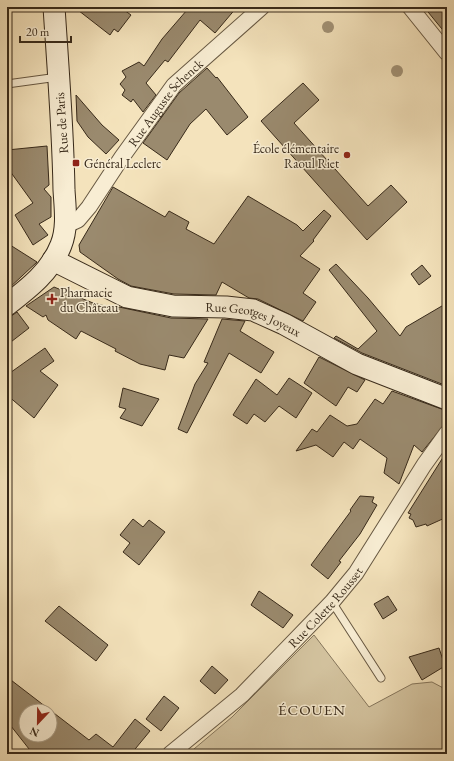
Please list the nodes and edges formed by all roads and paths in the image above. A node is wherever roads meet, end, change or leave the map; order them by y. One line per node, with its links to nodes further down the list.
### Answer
1 (54, 7): 5 (main road, Rue de Paris)
2 (262, 7): 7 (street, Rue Auguste Schenck)
3 (410, 7): 4 (street)
4 (447, 53)
5 (58, 77): 6 (lane); 7 (main road, Rue de Paris)
6 (7, 84)
7 (65, 226): 8 (main road, Rue de Paris)
8 (53, 260): 9 (main road, Rue de Paris); 10 (main road, Rue Georges Joyeux)
9 (7, 305)
10 (447, 399)
11 (447, 433): 12 (street, Rue Colette Rousset)
12 (332, 602): 13 (lane); 14 (street, Rue Colette Rousset)
13 (382, 678)
14 (170, 754)

